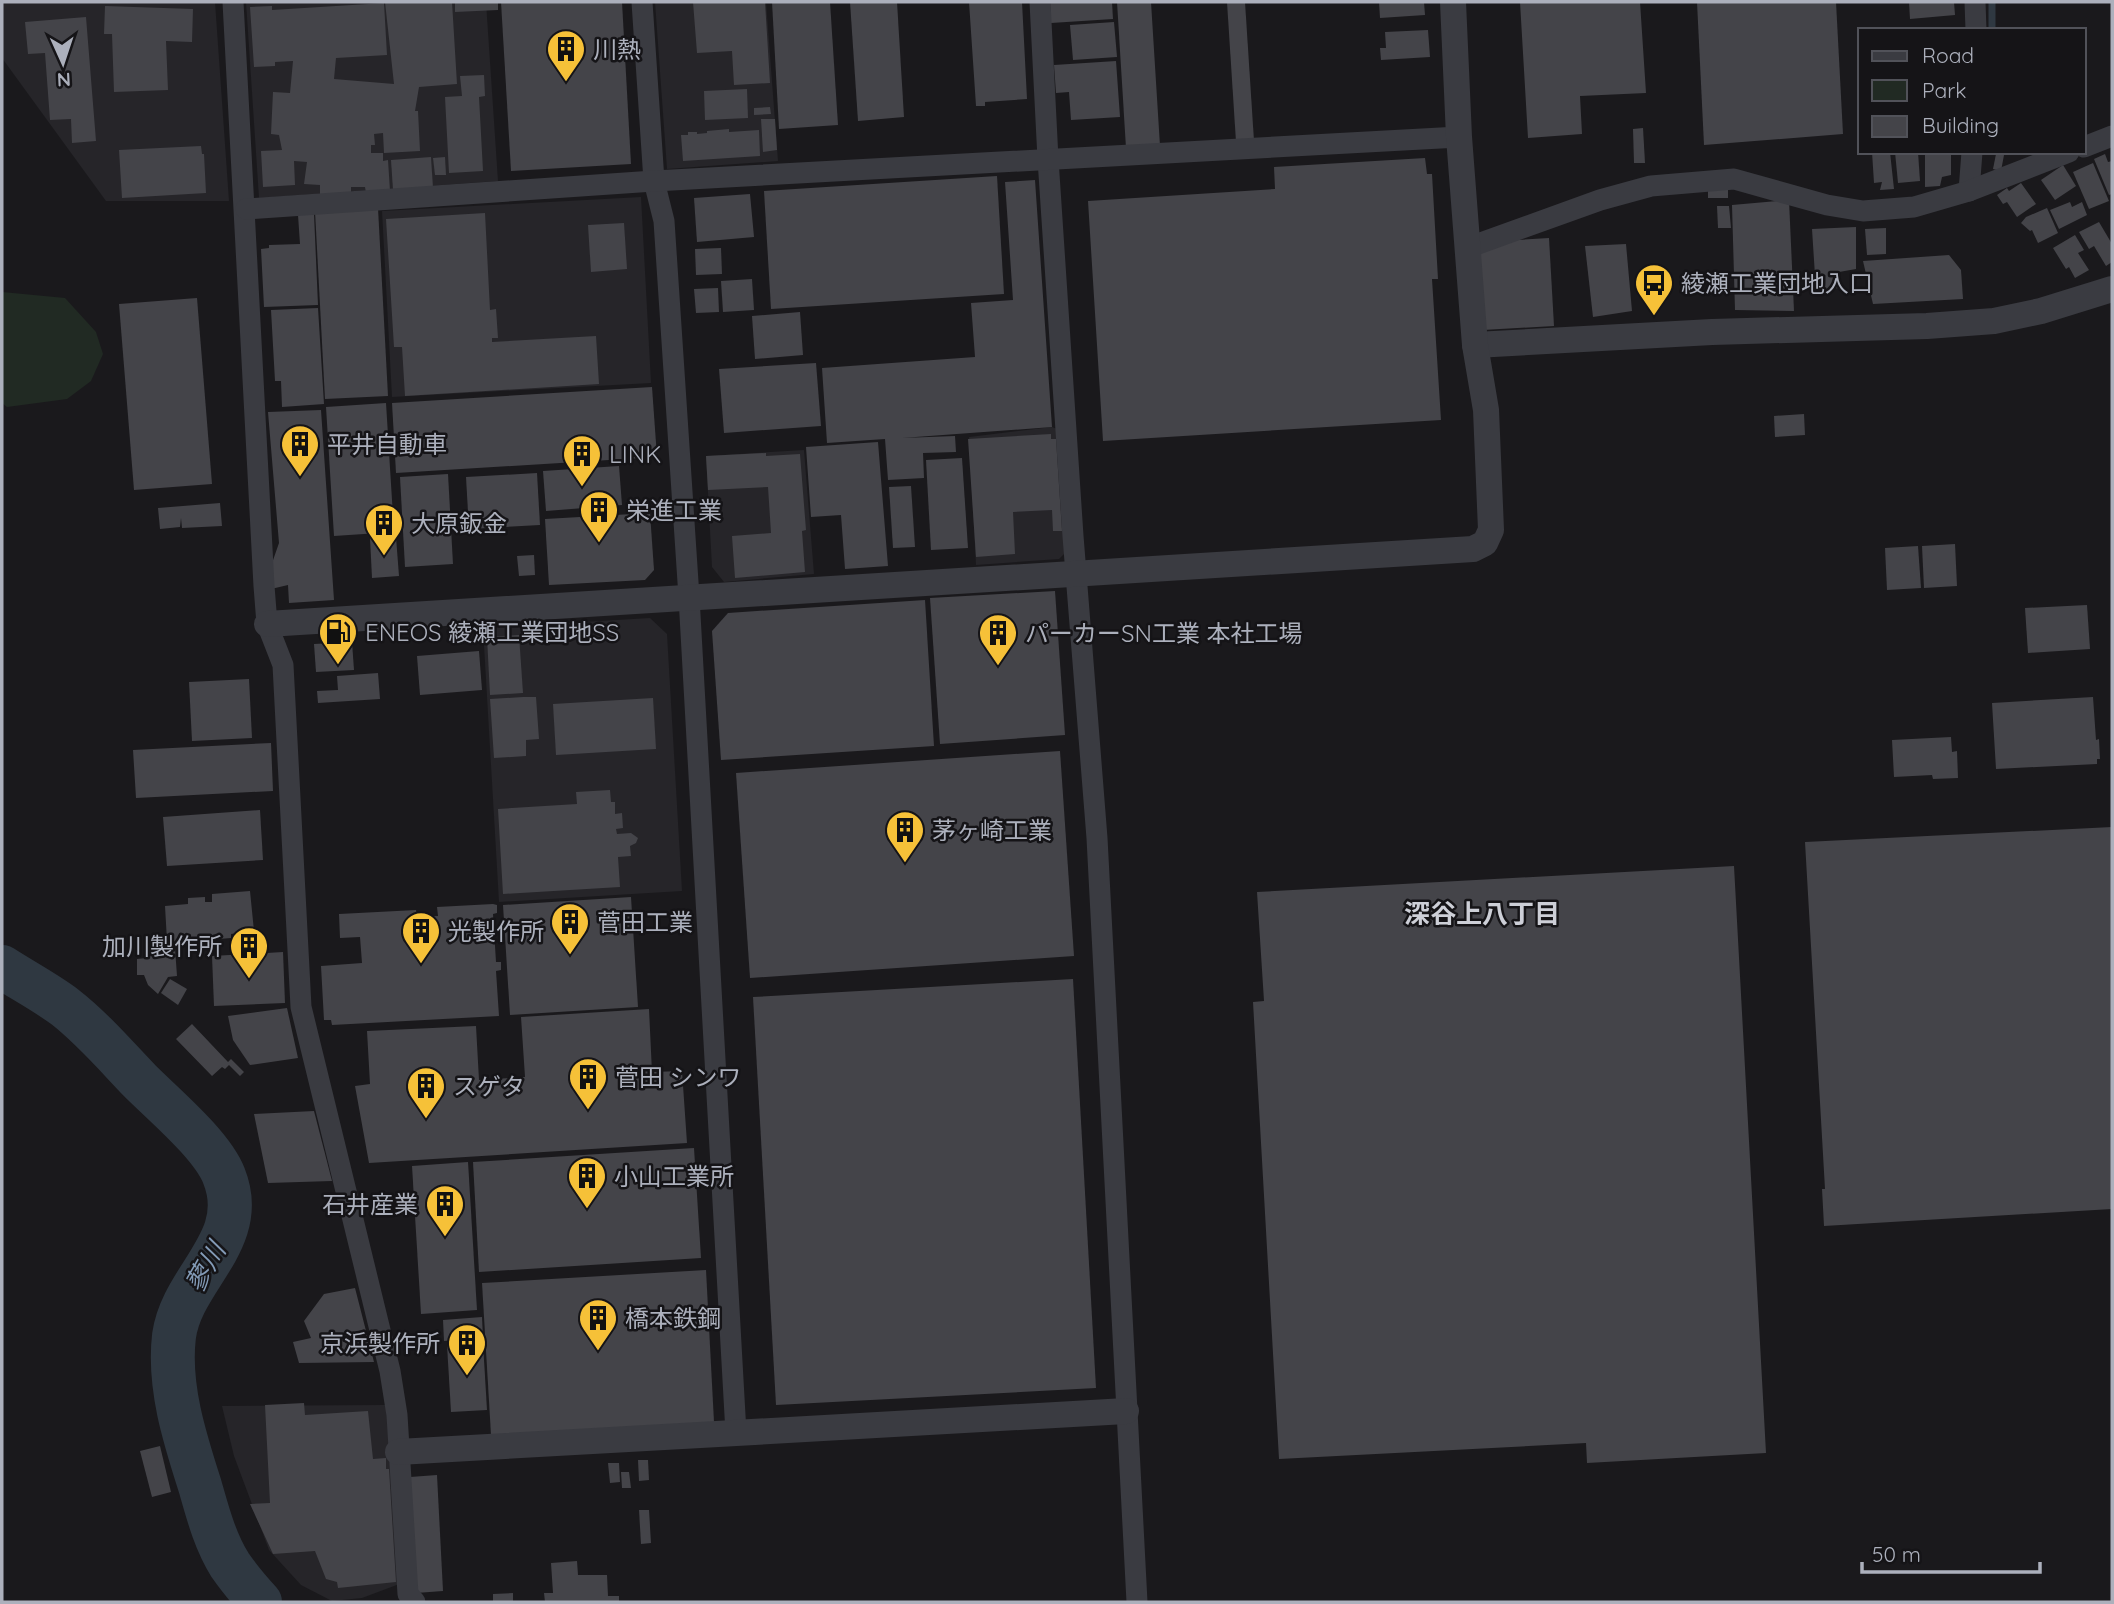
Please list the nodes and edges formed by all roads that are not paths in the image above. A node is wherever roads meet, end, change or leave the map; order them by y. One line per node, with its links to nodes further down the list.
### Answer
1 (233, 2): 15 (street)
2 (642, 2): 13 (street)
3 (1040, 2): 12 (street)
4 (1453, 2): 8 (street)
5 (1975, 2): 6 (street)
6 (1976, 28)
7 (2112, 136): 9 (street)
8 (1459, 137): 12 (street); 16 (street)
9 (2086, 146)
10 (1972, 154): 14 (street)
11 (2064, 154): 14 (street)
12 (1048, 159): 13 (street); 19 (street)
13 (654, 181): 15 (street); 20 (street)
14 (1969, 191): 16 (street)
15 (246, 209): 21 (street)
16 (1467, 248): 18 (street)
17 (2112, 289): 18 (street)
18 (1475, 345): 19 (street)
19 (1076, 574): 20 (street); 22 (street)
20 (688, 597): 21 (street); 23 (street)
21 (267, 624): 24 (street)
22 (1126, 1411): 23 (street); 26 (street)
23 (736, 1433): 24 (street)
24 (398, 1452): 25 (street)
25 (415, 1602)
26 (1136, 1602)

